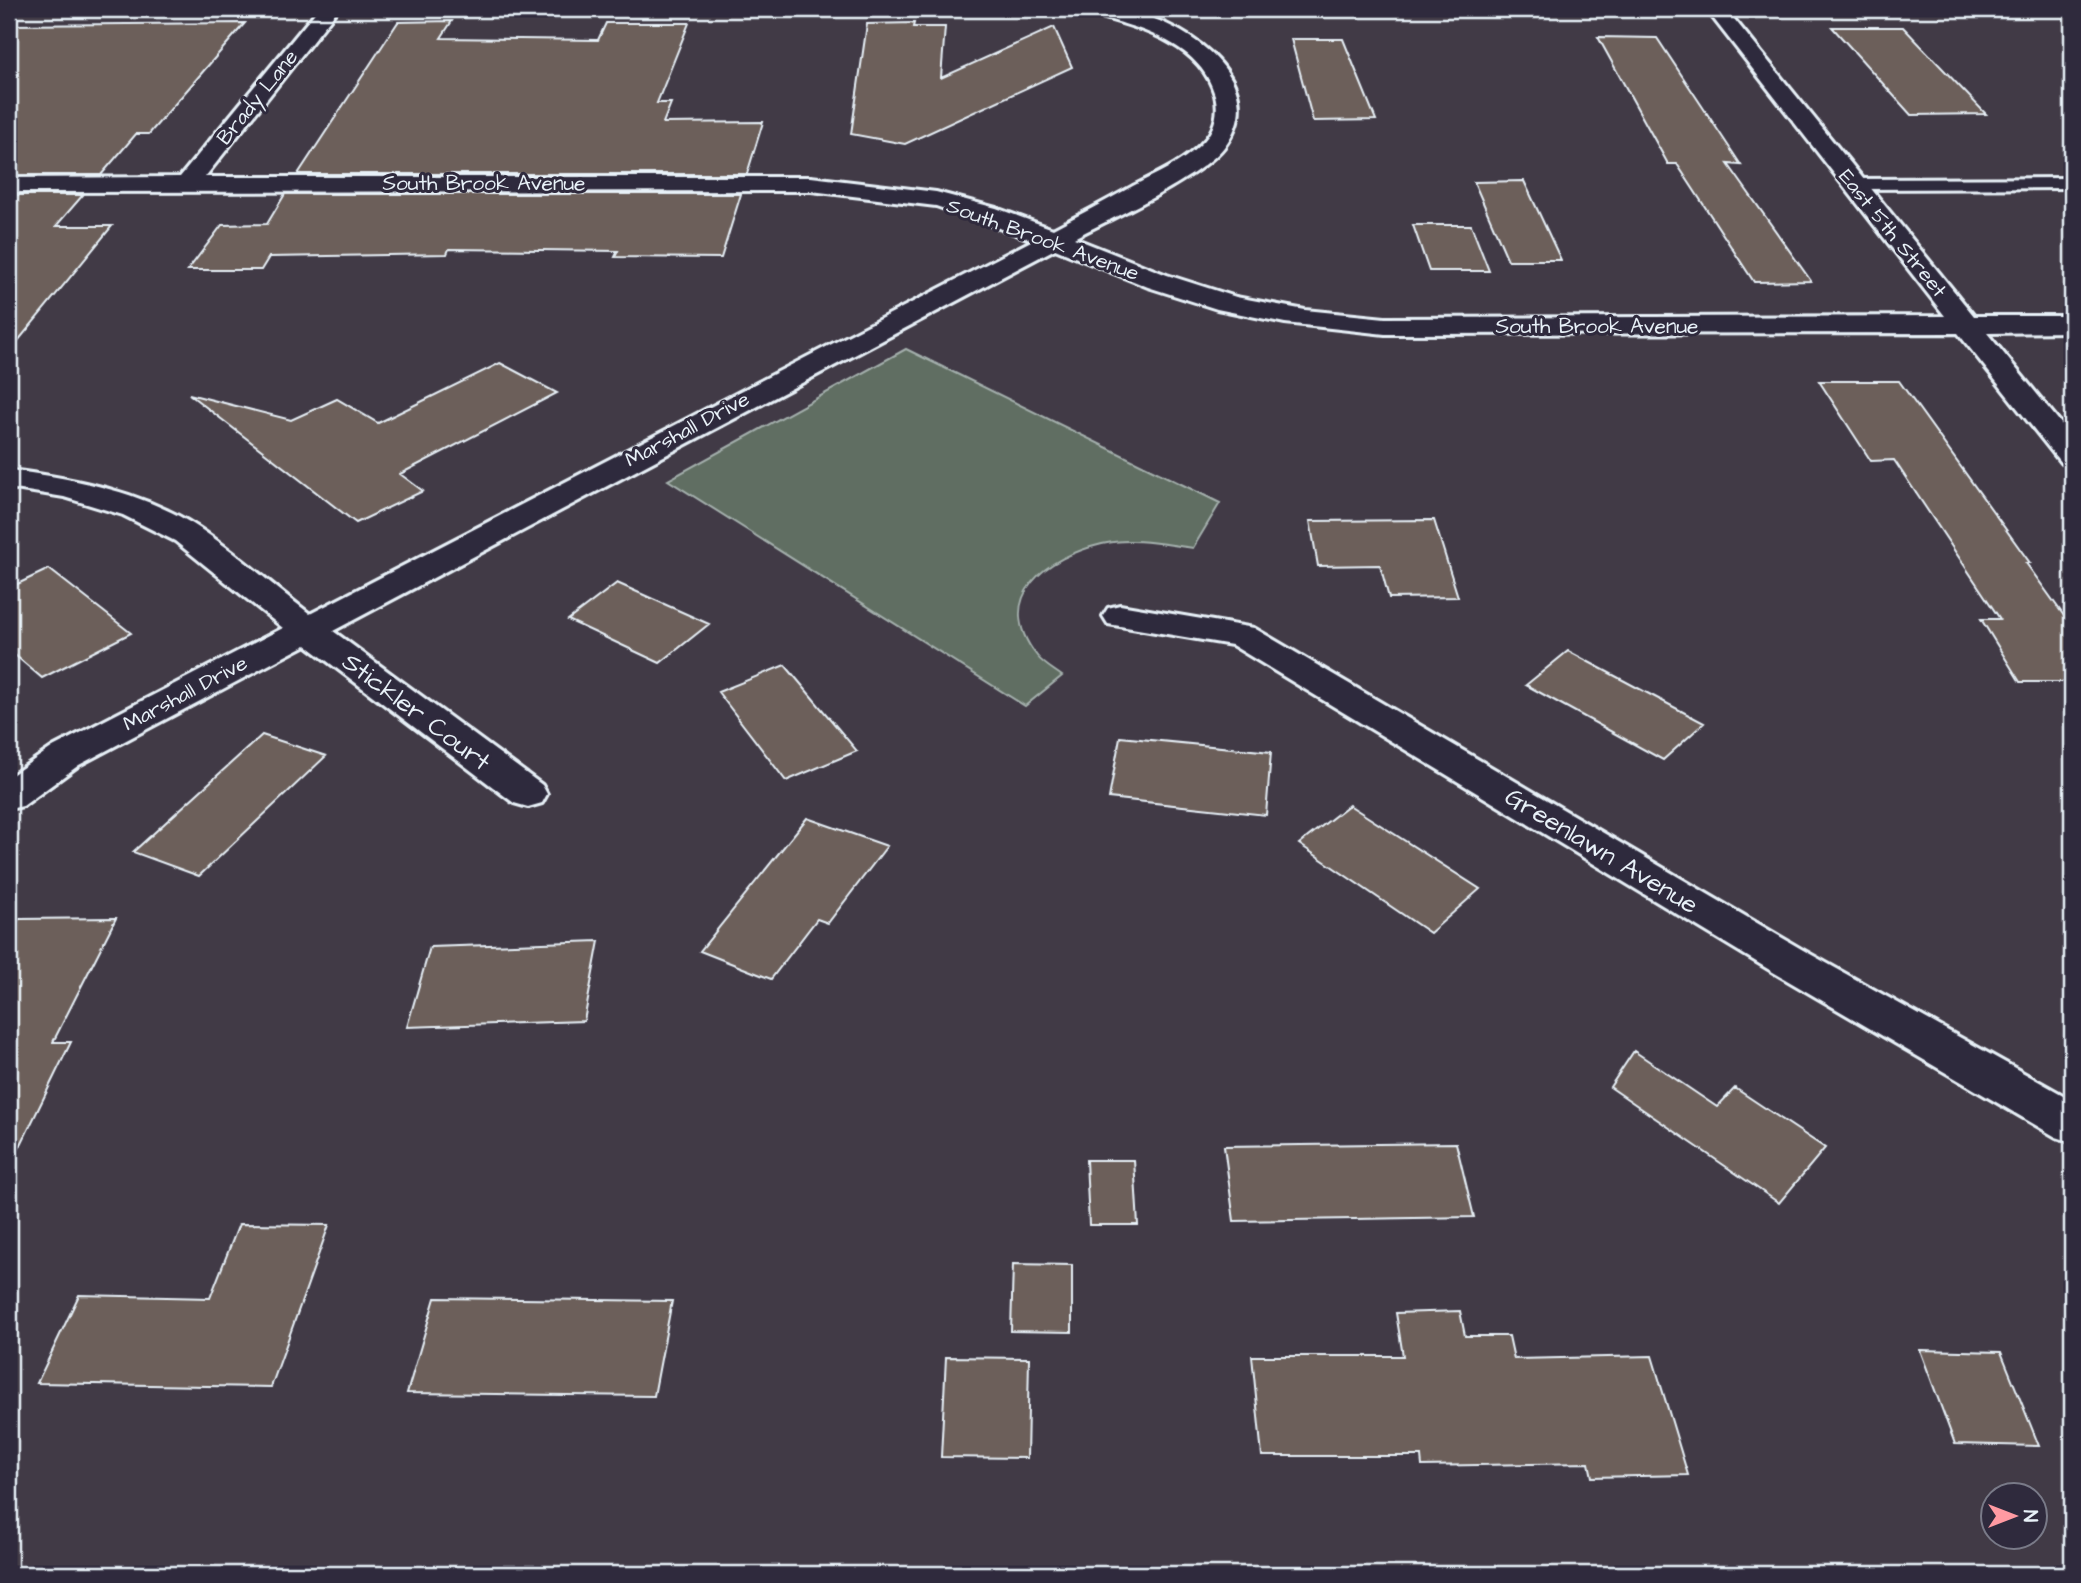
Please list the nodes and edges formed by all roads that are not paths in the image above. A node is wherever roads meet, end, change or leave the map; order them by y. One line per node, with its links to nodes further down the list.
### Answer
1 (328, 9): 5 (street, Brady Lane)
2 (1094, 9): 8 (street, Marshall Drive)
3 (1716, 9): 6 (street, East 5th Street)
4 (2072, 183): 6 (lane)
5 (187, 184): 7 (street, South Brook Avenue); 8 (street, South Brook Avenue)
6 (1853, 184): 9 (street, East 5th Street)
7 (9, 185)
8 (1052, 240): 9 (street, South Brook Avenue); 14 (street, Marshall Drive)
9 (1966, 324): 10 (street, South Brook Avenue); 11 (street, East 5th Street)
10 (2072, 324)
11 (2072, 456)
12 (9, 478): 14 (street, Stickler Court)
13 (1119, 616): 17 (street, Greenlawn Avenue)
14 (306, 628): 15 (street, Stickler Court); 16 (street, Marshall Drive)
15 (527, 794)
16 (9, 796)
17 (2072, 1123)

